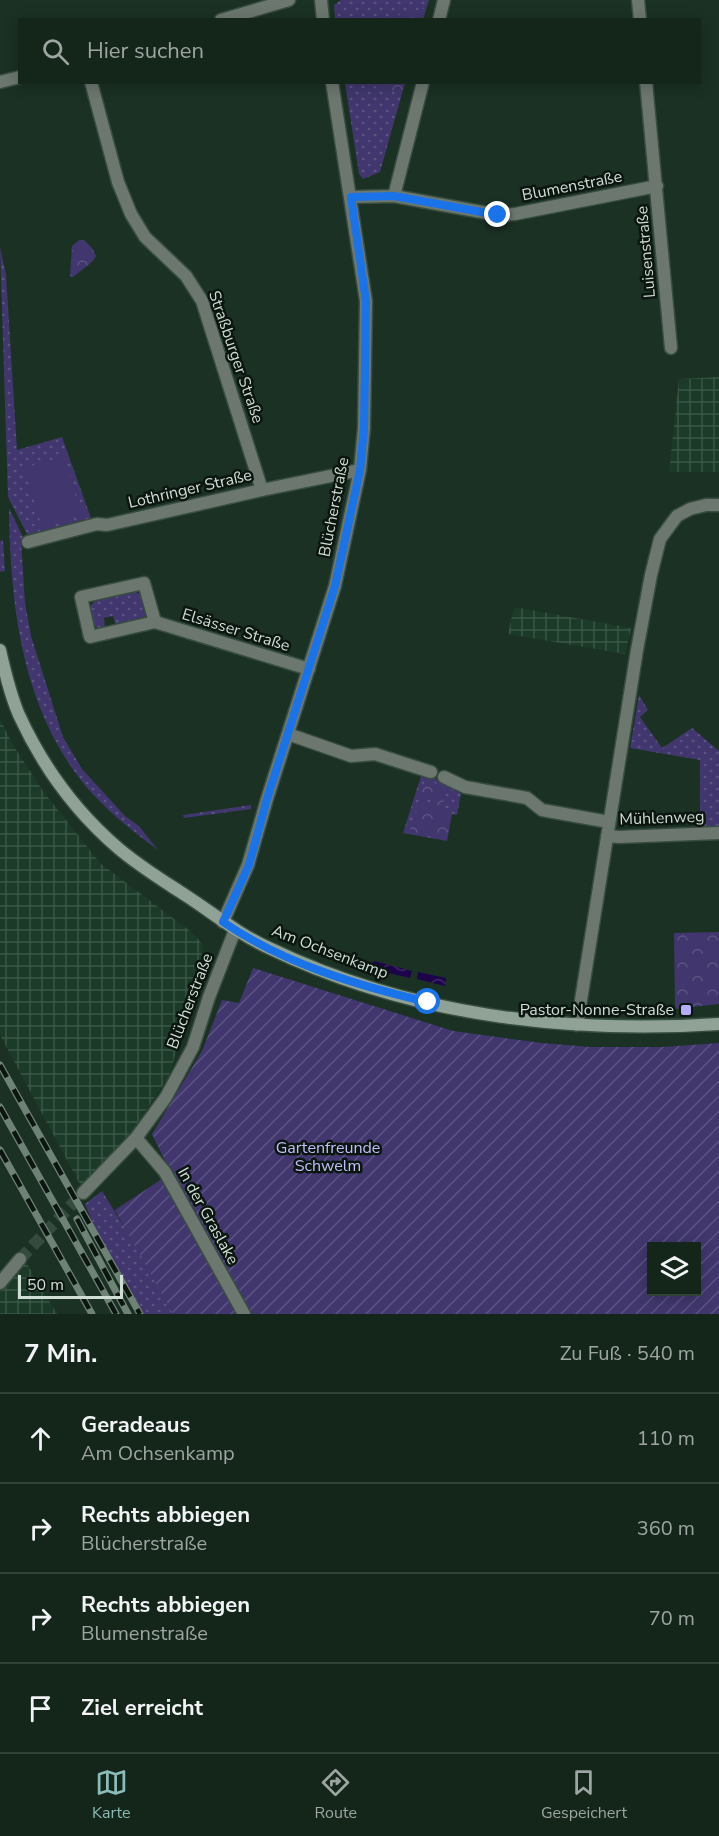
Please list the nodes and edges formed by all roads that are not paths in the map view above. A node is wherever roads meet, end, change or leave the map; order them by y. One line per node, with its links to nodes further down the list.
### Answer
1 (289, 0): 5 (street)
2 (321, 0): 6 (street)
3 (444, 0): 7 (street)
4 (638, 0): 8 (street)
5 (228, 18)
6 (323, 18)
7 (440, 18)
8 (640, 18)
9 (18, 78): 10 (street)
10 (0, 82)
11 (92, 84): 20 (street, Straßburger Straße)
12 (332, 84): 17 (street, Blücherstraße)
13 (422, 84): 16 (street)
14 (646, 84): 15 (street, Luisenstraße)
15 (657, 186): 16 (street, Blumenstraße); 18 (street, Luisenstraße)
16 (394, 196): 17 (street, Blumenstraße)
17 (351, 197): 19 (street, Blücherstraße)
18 (671, 348)
19 (360, 470): 20 (street, Lothringer Straße); 25 (street, Blücherstraße)
20 (262, 490): 22 (street, Lothringer Straße)
21 (719, 505): 29 (street)
22 (28, 542)
23 (155, 622): 23 (street, Elsässer Straße); 25 (street, Elsässer Straße)
24 (0, 650): 32 (main road, Am Ochsenkamp)
25 (309, 669): 26 (street, Blücherstraße)
26 (288, 734): 27 (street); 32 (street, Blücherstraße)
27 (431, 772)
28 (444, 777): 29 (street)
29 (609, 822): 31 (street)
30 (719, 833): 31 (street, Mühlenweg)
31 (607, 836): 35 (street)
32 (223, 922): 33 (main road, Am Ochsenkamp)
33 (235, 930): 35 (main road, Am Ochsenkamp); 36 (street, Blücherstraße)
34 (719, 1024): 35 (main road, Am Ochsenkamp)
35 (577, 1025)
36 (136, 1138): 37 (street, Blücherstraße); 40 (street, In der Graslake)
37 (83, 1193)
38 (20, 1259): 39 (street)
39 (0, 1283)
40 (244, 1314)

